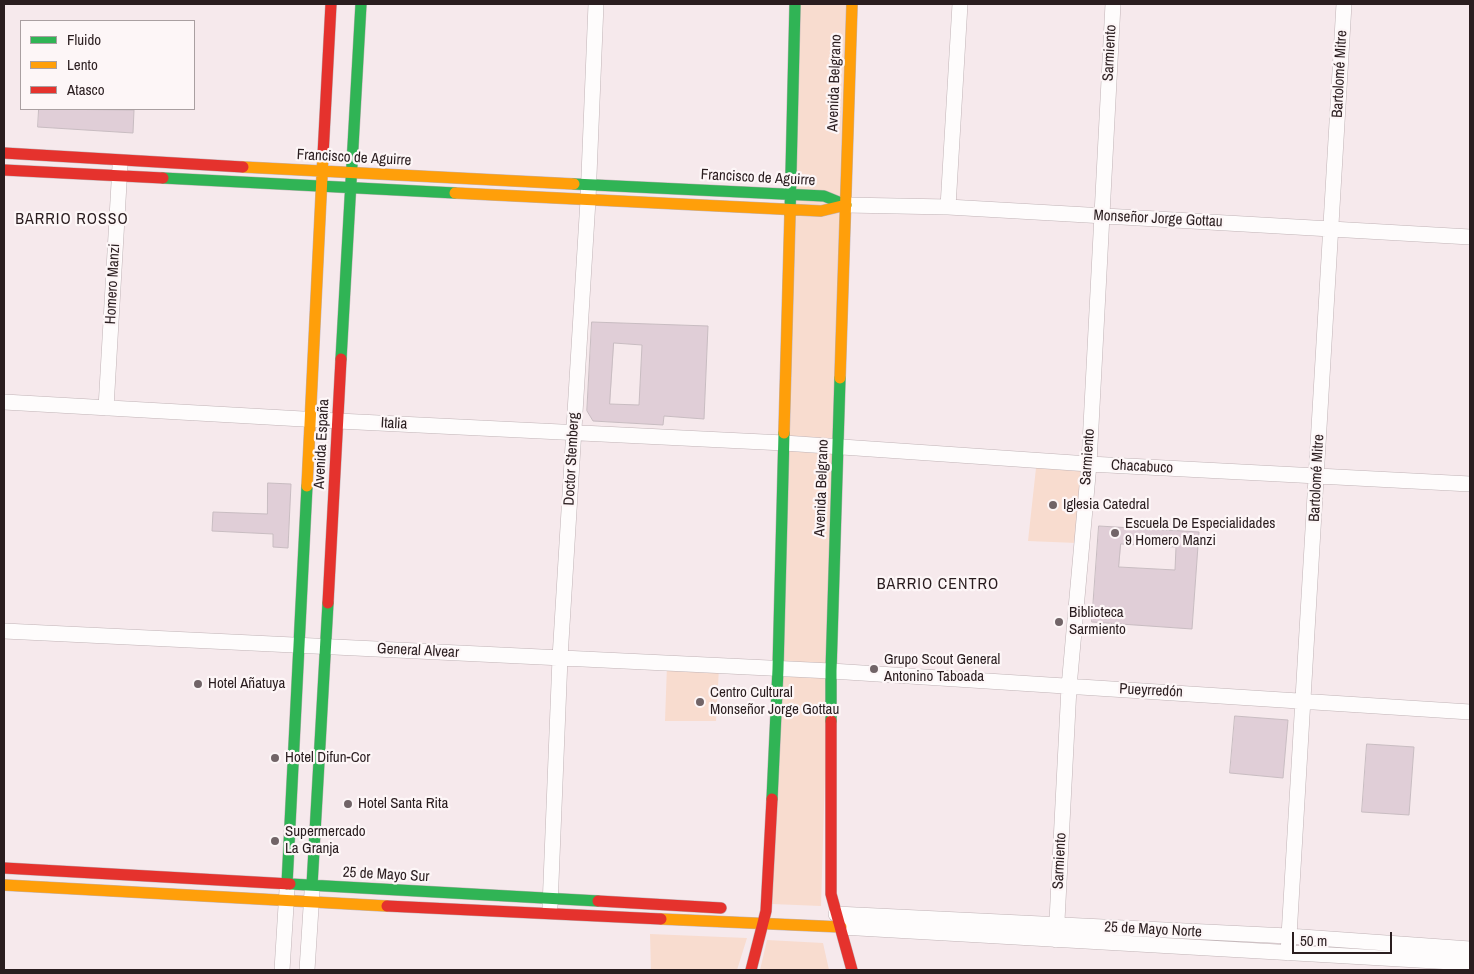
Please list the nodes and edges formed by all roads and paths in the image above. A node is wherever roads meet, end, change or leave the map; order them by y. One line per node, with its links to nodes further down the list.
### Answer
1 (331, 4): 12 (street, Avenida España)
2 (361, 4): 13 (street, Avenida España)
3 (596, 4): 17 (street, Doctor Stemberg)
4 (795, 4): 18 (street)
5 (852, 4): 19 (street, Avenida Belgrano)
6 (960, 4): 20 (street)
7 (1113, 4): 22 (street, Sarmiento)
8 (1344, 4): 23 (street, Bartolomé Mitre)
9 (4, 153): 10 (street, Francisco de Aguirre)
10 (120, 159): 12 (street, Francisco de Aguirre); 14 (street, Homero Manzi)
11 (4, 170): 14 (street, Francisco de Aguirre)
12 (322, 172): 13 (street, Francisco de Aguirre); 15 (street, Avenida España)
13 (352, 174): 16 (street, Avenida España); 17 (street, Francisco de Aguirre)
14 (120, 176): 15 (street, Francisco de Aguirre); 26 (street, Homero Manzi)
15 (322, 186): 16 (street, Francisco de Aguirre); 27 (street, Avenida España)
16 (351, 188): 17 (street, Francisco de Aguirre); 28 (street, Avenida España)
17 (588, 192): 18 (street, Francisco de Aguirre); 21 (street, Francisco de Aguirre); 29 (street, Doctor Stemberg)
18 (790, 194): 19 (street, Francisco de Aguirre); 21 (street)
19 (846, 204): 20 (street, Monseñor Jorge Gottau); 21 (street, Francisco de Aguirre); 31 (street, Avenida Belgrano)
20 (948, 207): 22 (street, Monseñor Jorge Gottau)
21 (789, 210): 30 (street)
22 (1101, 216): 23 (street, Monseñor Jorge Gottau); 32 (street, Sarmiento)
23 (1331, 228): 24 (street, Monseñor Jorge Gottau); 33 (street, Bartolomé Mitre)
24 (1470, 237)
25 (4, 402): 26 (street, Italia)
26 (106, 408): 27 (street, Italia)
27 (310, 419): 28 (street, Italia); 36 (street, Avenida España)
28 (338, 422): 29 (street, Italia); 37 (street, Avenida España)
29 (573, 433): 30 (street, Italia); 38 (street, Doctor Stemberg)
30 (784, 443): 31 (street, Chacabuco); 39 (street)
31 (838, 446): 32 (street, Chacabuco); 40 (street, Avenida Belgrano)
32 (1089, 464): 33 (street, Chacabuco); 41 (street, Sarmiento)
33 (1317, 476): 34 (street, Chacabuco); 42 (street, Bartolomé Mitre)
34 (1470, 484)
35 (4, 632): 36 (street, General Alvear)
36 (300, 646): 37 (street, General Alvear); 45 (street, Avenida España)
37 (326, 647): 38 (street, General Alvear); 47 (street, Avenida España)
38 (560, 658): 39 (street, General Alvear); 50 (street, Doctor Stemberg)
39 (778, 669): 40 (street, General Alvear); 53 (street)
40 (832, 671): 41 (street, Pueyrredón); 52 (street, Avenida Belgrano)
41 (1069, 687): 42 (street, Pueyrredón); 54 (street, Sarmiento)
42 (1303, 700): 43 (street, Pueyrredón); 55 (street, Bartolomé Mitre)
43 (1470, 712)
44 (4, 868): 45 (street, 25 de Mayo Sur)
45 (287, 884): 47 (street, 25 de Mayo Sur); 48 (street)
46 (4, 885): 48 (street, 25 de Mayo Sur)
47 (312, 885): 49 (street); 50 (street, 25 de Mayo Sur)
48 (286, 901): 49 (street, 25 de Mayo Sur); 59 (street)
49 (311, 902): 50 (street, 25 de Mayo Sur); 60 (street)
50 (550, 906): 51 (street, 25 de Mayo Sur); 53 (street, 25 de Mayo Sur)
51 (737, 909)
52 (834, 918): 53 (street, 25 de Mayo Sur); 54 (street, 25 de Mayo Norte); 62 (street, Avenida Belgrano)
53 (763, 924): 61 (street)
54 (1056, 933): 55 (street, 25 de Mayo Norte); 57 (street, 25 de Mayo Norte)
55 (1288, 936): 56 (street, 25 de Mayo Norte); 57 (street, Bartolomé Mitre)
56 (1470, 949)
57 (1288, 953): 58 (street, 25 de Mayo Norte)
58 (1470, 963)
59 (282, 970)
60 (307, 970)
61 (751, 970)
62 (852, 970)

